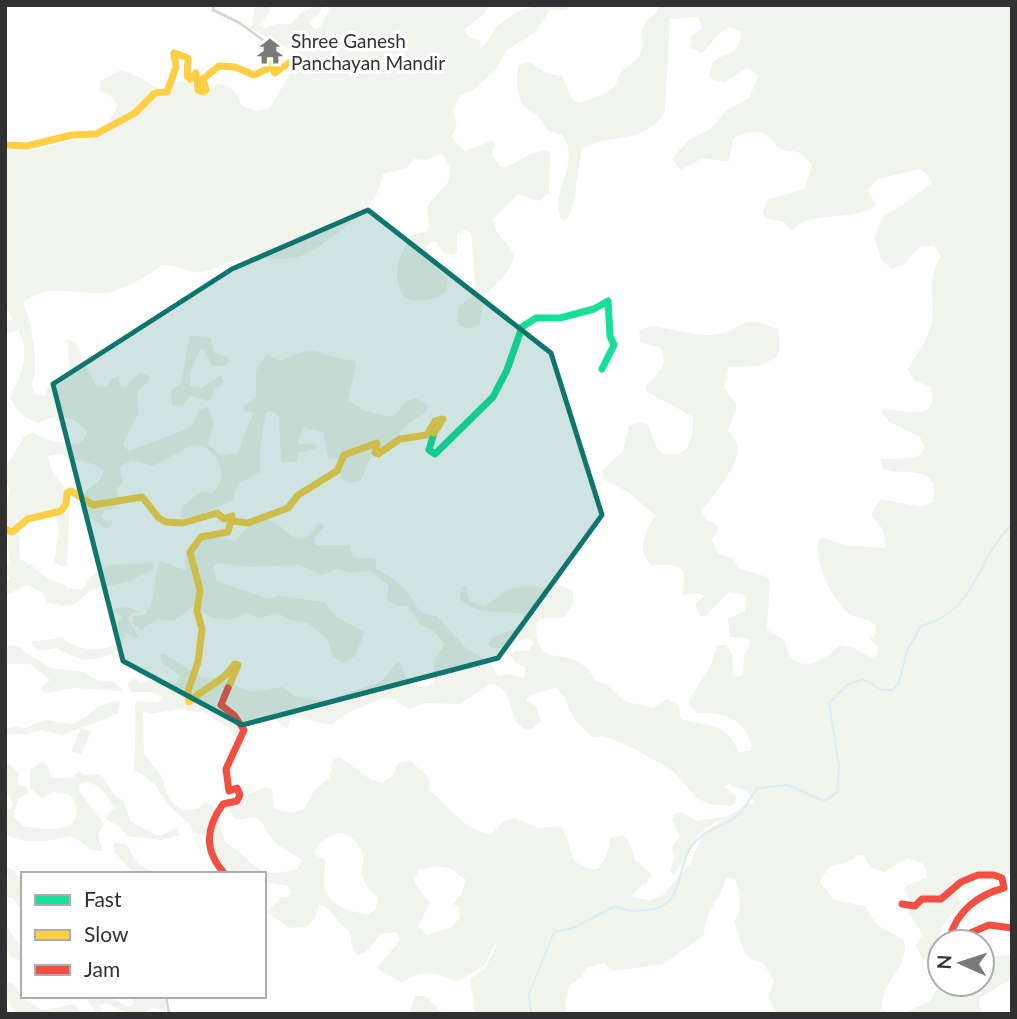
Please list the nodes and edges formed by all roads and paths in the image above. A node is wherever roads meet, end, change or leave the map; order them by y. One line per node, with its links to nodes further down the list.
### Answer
1 (214, 5): 2 (street)
2 (291, 61): 3 (street)
3 (5, 145)
4 (602, 369): 5 (street)
5 (232, 521): 6 (street); 7 (street)
6 (5, 529)
7 (224, 872)
8 (902, 904): 9 (street)
9 (1012, 928)

